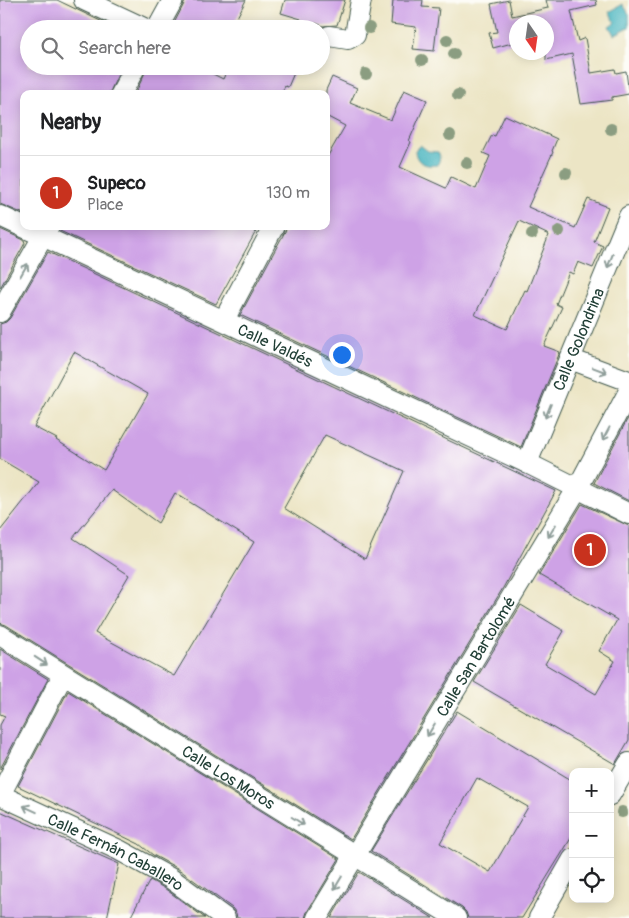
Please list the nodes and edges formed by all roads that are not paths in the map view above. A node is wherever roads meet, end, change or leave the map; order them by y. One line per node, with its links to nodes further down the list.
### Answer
1 (84, 0): 4 (street)
2 (173, 0): 5 (street)
3 (361, 0): 6 (street)
4 (127, 20)
5 (162, 20)
6 (330, 36)
7 (131, 75): 8 (street)
8 (123, 90)
9 (0, 216): 11 (street, Calle Valdés)
10 (629, 216): 16 (street, Calle Golondrina, one-way to 16)
11 (20, 223)
12 (272, 230): 15 (street)
13 (46, 232): 14 (street, one-way to 13); 15 (street, Calle Valdés)
14 (0, 312)
15 (224, 320): 19 (street, Calle Valdés)
16 (570, 359): 17 (street, one-way to 17); 19 (street, Calle Golondrina, one-way to 19)
17 (629, 381)
18 (629, 391): 20 (street, Calle San Bartolomé, one-way to 20)
19 (527, 463): 20 (street, Calle Valdés)
20 (577, 489): 21 (street, Calle Valdés); 27 (street, Calle San Bartolomé, one-way to 27)
21 (629, 514)
22 (0, 635): 23 (street, Calle Los Moros, one-way to 23)
23 (63, 675): 26 (street); 27 (street, Calle Los Moros, one-way to 27)
24 (629, 763): 25 (street)
25 (614, 788)
26 (0, 795): 29 (street, Calle Fernán Caballero, one-way to 26)
27 (354, 856): 30 (street, Calle San Bartolomé, one-way to 30); 31 (street, Calle Los Moros)
28 (569, 866): 32 (street)
29 (225, 918)
30 (317, 918)
31 (456, 918)
32 (539, 918)

